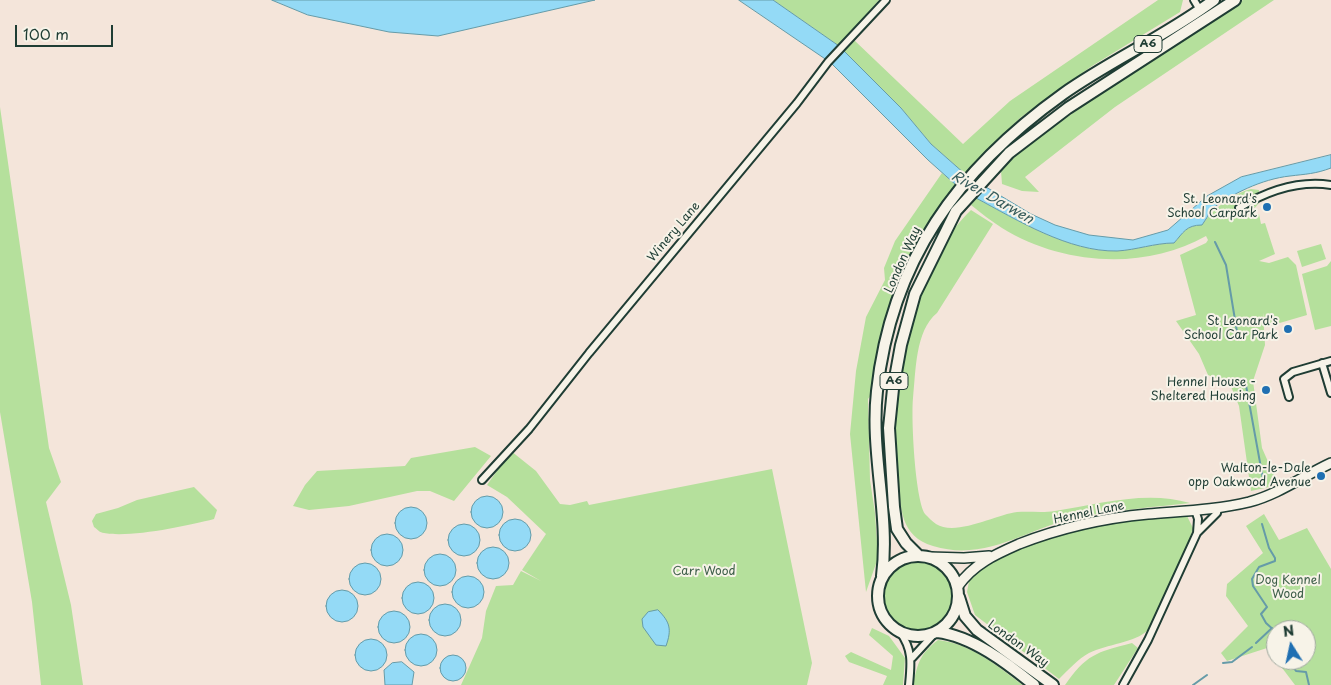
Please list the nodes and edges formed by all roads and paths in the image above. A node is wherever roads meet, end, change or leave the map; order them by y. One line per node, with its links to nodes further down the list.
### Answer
1 (886, 0): 14 (street, Winery Lane)
2 (1194, 0): 5 (street)
3 (1214, 0): 5 (highway, London Way / A6)
4 (1235, 0): 6 (highway, London Way / A6)
5 (1200, 10): 6 (highway); 21 (highway, London Way / A6)
6 (1205, 21): 18 (highway, London Way / A6)
7 (1331, 184): 8 (street)
8 (1239, 208)
9 (1331, 361): 10 (street)
10 (1322, 363): 11 (street); 12 (street)
11 (1331, 392)
12 (1289, 397)
13 (1331, 463): 15 (main road, Hennel Lane)
14 (482, 480)
15 (1218, 508): 16 (main road, Hennel Lane); 17 (street)
16 (1195, 510): 17 (street); 20 (main road, Hennel Lane)
17 (1197, 533): 29 (street)
18 (918, 555): 19 (highway); 21 (highway)
19 (929, 556): 20 (main road, Hennel Lane); 22 (highway)
20 (991, 556): 22 (main road, Hennel Lane)
21 (882, 576): 23 (highway, A6)
22 (958, 591): 24 (highway); 28 (highway, London Way)
23 (900, 632): 24 (highway); 25 (street)
24 (936, 632): 25 (street); 27 (highway, London Way)
25 (912, 658): 26 (street)
26 (909, 685)
27 (1034, 685)
28 (1053, 685)
29 (1123, 685)

